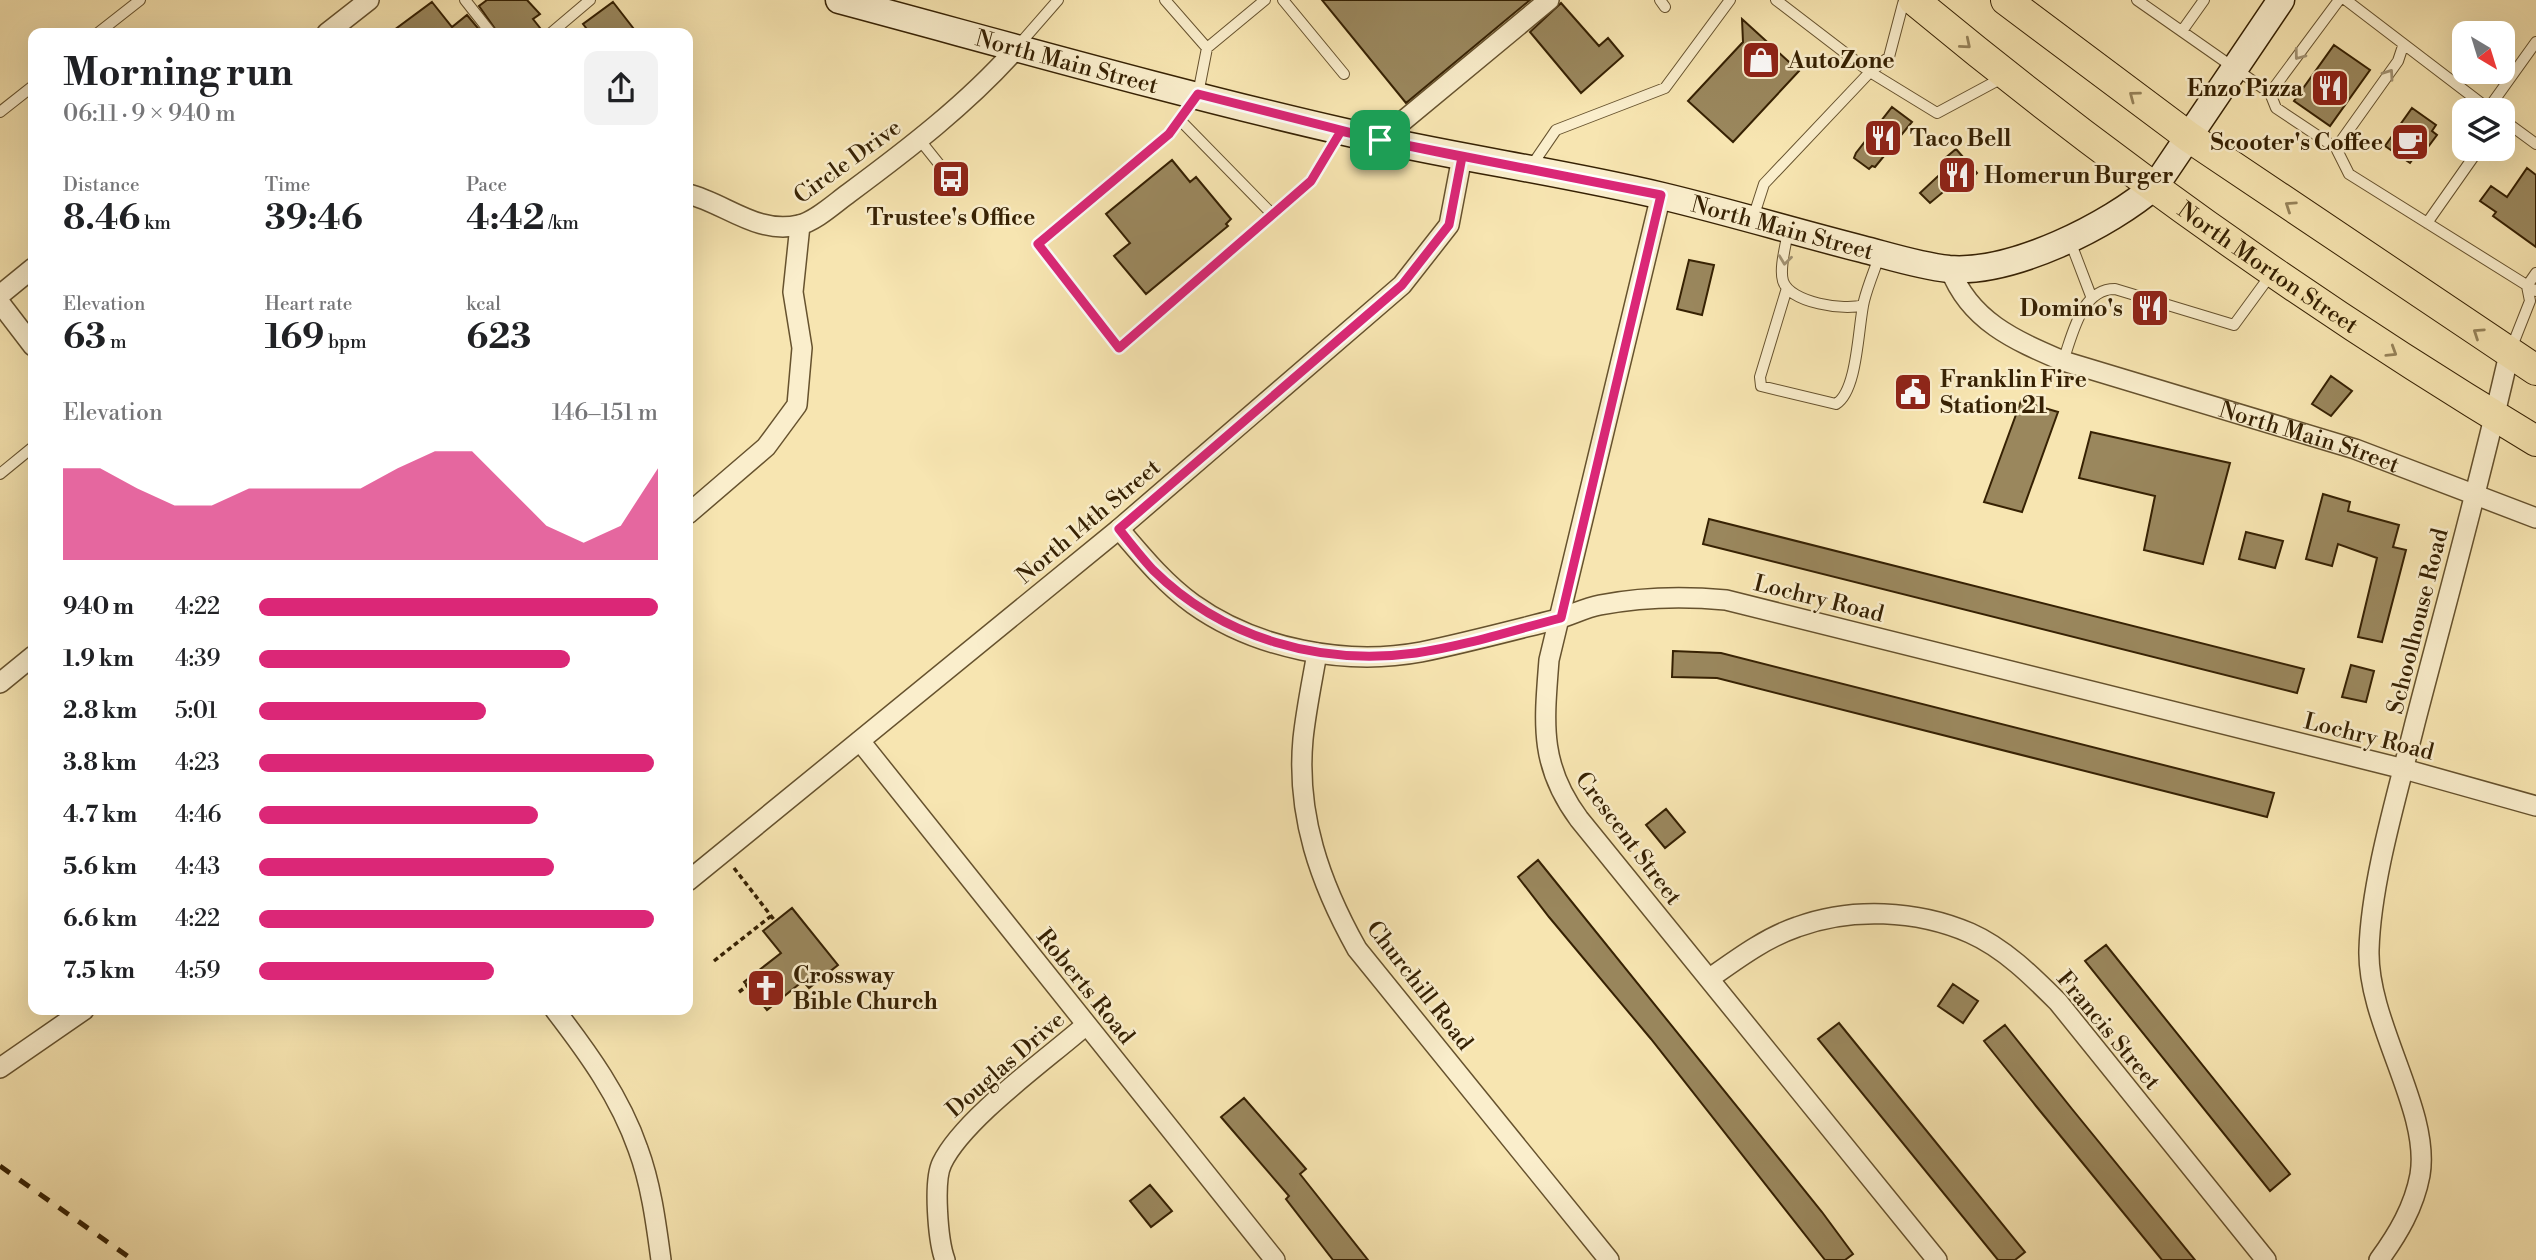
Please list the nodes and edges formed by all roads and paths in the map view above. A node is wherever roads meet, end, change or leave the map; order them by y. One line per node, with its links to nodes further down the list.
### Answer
1 (140, 0): 22 (lane)
2 (369, 0): 23 (street)
3 (465, 0): 24 (lane)
4 (590, 0): 25 (lane)
5 (839, 0): 21 (street, North Main Street)
6 (1058, 0): 30 (lane)
7 (1165, 0): 29 (lane)
8 (1265, 0): 29 (lane)
9 (1283, 0): 33 (lane)
10 (1549, 0): 46 (street)
11 (1730, 0): 51 (lane)
12 (1776, 0): 32 (lane)
13 (1904, 0): 32 (lane)
14 (1914, 0): 34 (main road, North Morton Street, one-way to 34)
15 (2137, 0): 26 (lane)
16 (2204, 0): 26 (lane)
17 (2281, 0): 31 (street, North Main Street)
18 (2339, 0): 36 (lane, one-way to 36)
19 (2346, 0): 28 (lane)
20 (2019, 4): 44 (main road, one-way to 20)
21 (880, 5): 30 (street, North Main Street)
22 (104, 28)
23 (333, 28)
24 (487, 28)
25 (557, 28)
26 (2182, 31): 31 (lane)
27 (2536, 43): 39 (lane)
28 (2403, 46): 38 (lane); 48 (lane, one-way to 28)
29 (1206, 48): 37 (lane)
30 (1014, 50): 37 (street, North Main Street); 45 (street, Circle Drive)
31 (2234, 67): 36 (lane); 44 (street, North Main Street)
32 (1870, 72): 34 (lane); 57 (lane)
33 (1344, 74)
34 (2006, 76): 53 (main road, North Morton Street)
35 (28, 90): 40 (lane)
36 (2270, 93): 48 (lane)
37 (1198, 94): 41 (lane); 43 (street, North Main Street)
38 (2474, 98)
39 (2497, 98)
40 (0, 113)
41 (1180, 120): 56 (lane); 56 (lane)
42 (2515, 129): 47 (lane)
43 (1341, 131): 46 (street, North Main Street); 56 (lane)
44 (2189, 137): 53 (street, North Main Street); 74 (main road, one-way to 44)
45 (919, 139): 52 (lane); 59 (street, Circle Drive)
46 (1380, 140): 49 (street, North Main Street)
47 (2536, 144)
48 (2336, 148): 58 (lane)
49 (1462, 157): 51 (street, North Main Street); 84 (street, North 14th Street)
50 (2471, 161): 58 (lane)
51 (1529, 168): 54 (street, North Main Street)
52 (951, 179)
53 (2155, 186): 61 (street, North Main Street); 65 (main road, North Morton Street)
54 (1661, 195): 57 (street, North Main Street); 85 (street, Crescent Street)
55 (693, 196): 59 (street)
56 (1273, 215)
57 (1753, 219): 60 (street, North Main Street)
58 (2427, 223): 68 (lane)
59 (800, 225): 82 (street, Circle Drive)
60 (1788, 231): 62 (street, North Main Street); 67 (lane, one-way to 67)
61 (2070, 239): 63 (street, North Main Street); 70 (lane)
62 (1880, 254): 63 (street, North Main Street); 72 (lane)
63 (1950, 269): 75 (street, North Main Street)
64 (28, 272): 69 (street)
65 (2272, 272): 70 (lane); 77 (main road, North Morton Street, one-way to 77)
66 (2536, 273): 68 (lane)
67 (1787, 288): 72 (lane); 72 (lane)
68 (2532, 294): 74 (lane)
69 (0, 295)
70 (2091, 296): 75 (lane)
71 (0, 303): 73 (street)
72 (1863, 304)
73 (28, 339)
74 (2509, 354): 76 (main road); 77 (street, Schoolhouse Road)
75 (2063, 360): 81 (street, North Main Street)
76 (2536, 370)
77 (2495, 416): 78 (main road, North Morton Street); 81 (street, Schoolhouse Road)
78 (2536, 440)
79 (28, 451): 80 (lane)
80 (0, 474)
81 (2475, 493): 83 (street, North Main Street); 90 (street, Schoolhouse Road)
82 (693, 510)
83 (2536, 518)
84 (1119, 529): 86 (street, Lochry Road); 89 (street, North 14th Street)
85 (1561, 618): 86 (street, Lochry Road); 90 (street, Lochry Road); 97 (street, Crescent Street)
86 (1317, 653): 107 (street, Churchill Road)
87 (28, 660): 88 (street)
88 (0, 683)
89 (860, 741): 92 (street, North 14th Street); 102 (street, Roberts Road)
90 (2403, 769): 91 (street, Lochry Road); 110 (street, Schoolhouse Road)
91 (2536, 806)
92 (722, 853): 93 (street, North 14th Street); 94 (path)
93 (693, 877)
94 (771, 916): 95 (path); 96 (path)
95 (775, 921)
96 (714, 961)
97 (1710, 978): 108 (street, Crescent Street); 109 (street, Francis Street)
98 (747, 986): 99 (path)
99 (739, 992)
100 (77, 1015): 103 (street)
101 (559, 1015): 104 (street)
102 (1086, 1026): 105 (street, Douglas Drive); 106 (street, Roberts Road)
103 (0, 1068)
104 (661, 1260)
105 (945, 1260)
106 (1275, 1260)
107 (1609, 1260)
108 (1937, 1260)
109 (2266, 1260)
110 (2379, 1260)

